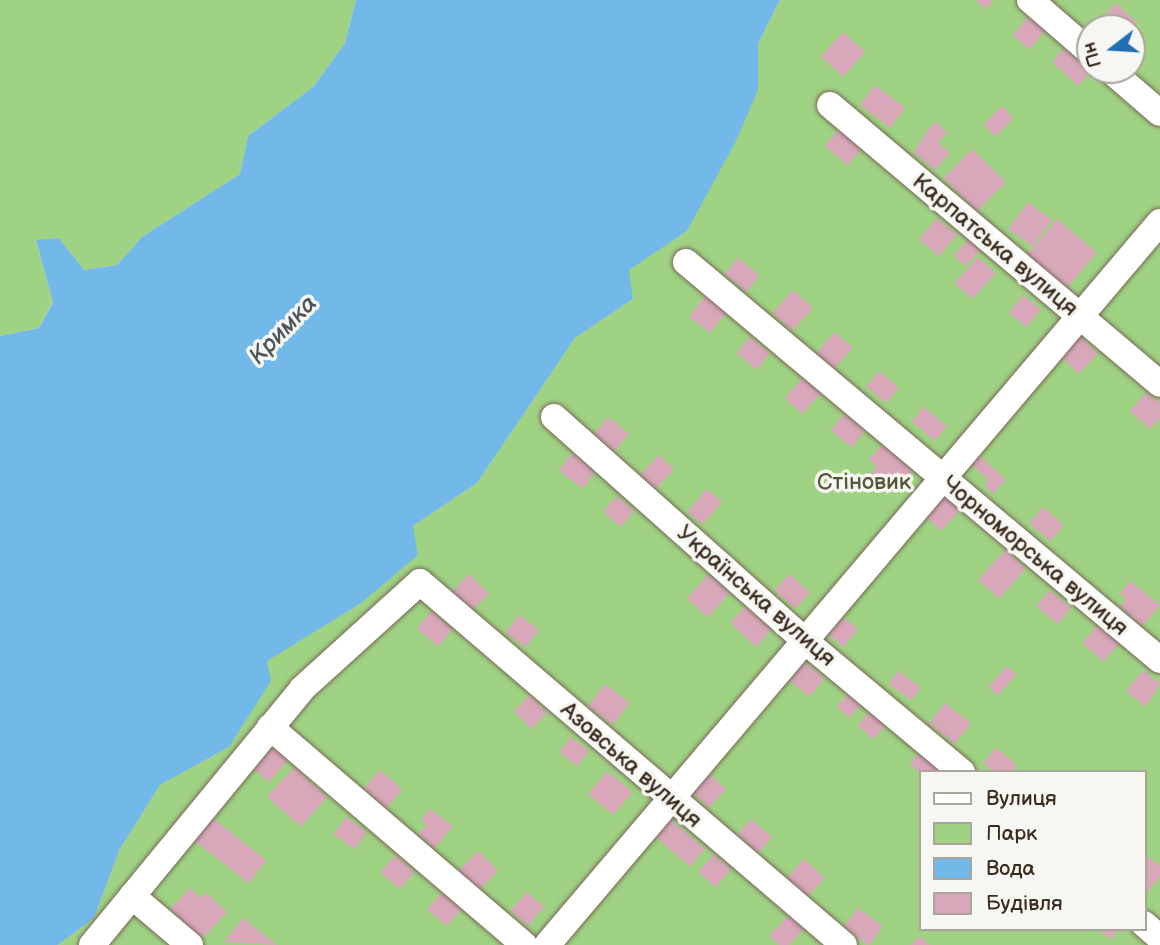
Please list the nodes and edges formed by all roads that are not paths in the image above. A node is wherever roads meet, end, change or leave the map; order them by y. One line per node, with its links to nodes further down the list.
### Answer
1 (1030, 0): 2 (lane)
2 (1076, 40)
3 (1127, 84): 5 (lane)
4 (830, 105): 8 (lane, Карпатська вулиця)
5 (1160, 113)
6 (1160, 222): 8 (lane)
7 (685, 262): 11 (lane, Чорноморська вулиця)
8 (1079, 316): 9 (lane, Карпатська вулиця); 11 (lane)
9 (1160, 384)
10 (554, 417): 12 (lane, Українська вулиця)
11 (942, 477): 12 (lane); 13 (lane, Чорноморська вулиця)
12 (804, 640): 15 (lane, Українська вулиця); 16 (lane)
13 (1160, 660)
14 (270, 727): 16 (lane, Азовська вулиця); 17 (lane); 22 (lane)
15 (960, 770)
16 (670, 800): 23 (lane); 24 (lane, Азовська вулиця)
17 (132, 896): 20 (lane); 21 (lane)
18 (1146, 926): 19 (lane)
19 (1160, 937)
20 (92, 945)
21 (190, 945)
22 (524, 945)
23 (547, 945)
24 (844, 945)

